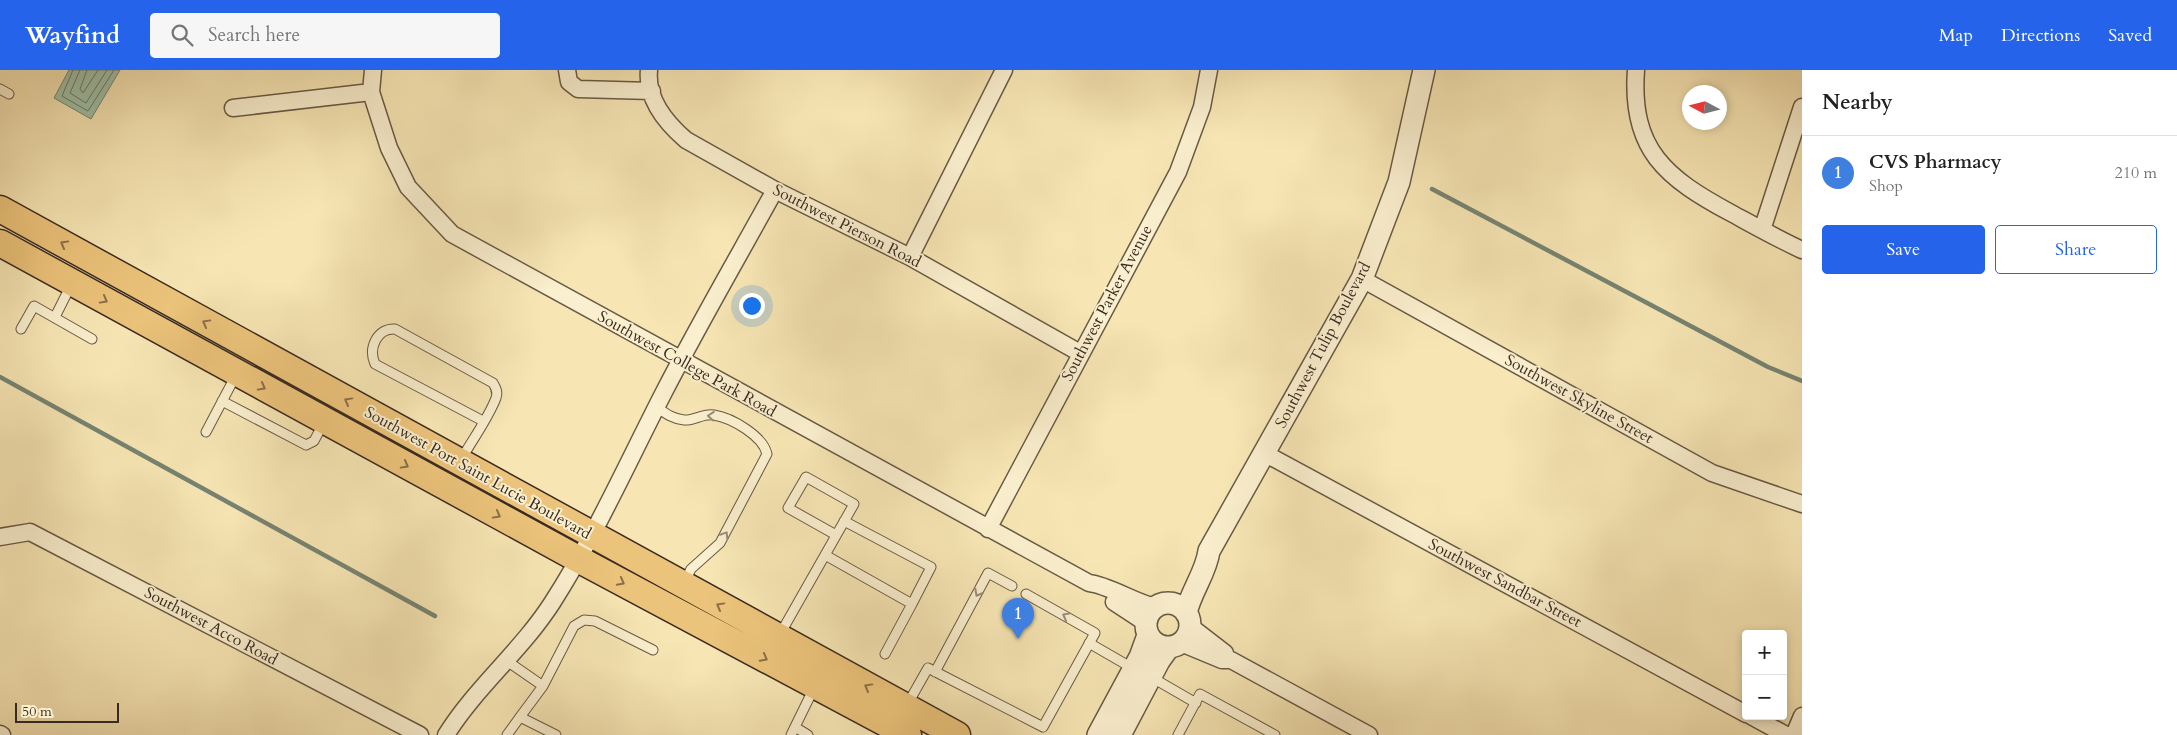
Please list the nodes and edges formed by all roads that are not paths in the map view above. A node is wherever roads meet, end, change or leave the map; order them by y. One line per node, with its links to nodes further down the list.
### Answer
1 (373, 70): 9 (street, Southwest College Park Road)
2 (566, 70): 10 (street)
3 (649, 70): 10 (street, Southwest Pierson Road)
4 (1004, 70): 19 (street)
5 (1209, 70): 25 (street, Southwest Parker Avenue)
6 (1424, 70): 20 (street, Southwest Tulip Boulevard)
7 (1636, 70): 16 (street)
8 (0, 89): 11 (lane)
9 (371, 92): 13 (street); 26 (street, Southwest College Park Road)
10 (652, 92): 14 (street, Southwest Pierson Road)
11 (9, 94)
12 (1802, 107): 16 (street)
13 (233, 108)
14 (775, 190): 19 (street, Southwest Pierson Road); 26 (street)
15 (0, 209): 34 (main road, Southwest Port Saint Lucie Boulevard, one-way to 15)
16 (1762, 230): 18 (street)
17 (0, 243): 21 (main road, Southwest Port Saint Lucie Boulevard)
18 (1802, 250)
19 (910, 258): 25 (street, Southwest Pierson Road)
20 (1362, 278): 33 (street, Southwest Tulip Boulevard); 35 (street, Southwest Skyline Street)
21 (72, 283): 22 (lane); 27 (main road, Southwest Port Saint Lucie Boulevard, one-way to 27)
22 (55, 317): 23 (lane); 24 (lane)
23 (21, 329)
24 (92, 339)
25 (1080, 353): 37 (street, Southwest Parker Avenue)
26 (680, 360): 29 (street); 37 (street, Southwest College Park Road)
27 (237, 373): 28 (lane); 30 (main road, Southwest Port Saint Lucie Boulevard, one-way to 30)
28 (222, 402): 30 (lane); 32 (lane)
29 (656, 408): 38 (street); 44 (lane, one-way to 29)
30 (324, 421): 43 (main road, Southwest Port Saint Lucie Boulevard, one-way to 43)
31 (483, 421): 31 (lane); 34 (lane)
32 (206, 432)
33 (1264, 453): 41 (street, Southwest Tulip Boulevard); 61 (street, Southwest Sandbar Street)
34 (459, 462): 38 (main road, Southwest Port Saint Lucie Boulevard)
35 (1802, 504)
36 (844, 521): 39 (lane); 39 (lane); 47 (lane)
37 (988, 529): 48 (street, Southwest College Park Road)
38 (590, 534): 43 (street); 44 (main road, Southwest Port Saint Lucie Boulevard)
39 (836, 536): 42 (lane)
40 (0, 537): 66 (street, Southwest Acco Road)
41 (1209, 551): 48 (street, Southwest Tulip Boulevard); 49 (street, Southwest Tulip Boulevard)
42 (825, 555): 47 (lane); 50 (lane)
43 (578, 559): 54 (street); 58 (main road, Southwest Port Saint Lucie Boulevard, one-way to 58)
44 (687, 577): 50 (main road, Southwest Port Saint Lucie Boulevard, one-way to 44)
45 (1012, 586): 55 (lane, one-way to 55)
46 (1026, 594): 51 (lane, one-way to 46)
47 (912, 604): 53 (lane)
48 (1154, 617): 49 (street); 49 (street); 56 (street, Southwest Tulip Boulevard)
49 (1181, 632): 56 (street, Southwest Tulip Boulevard); 77 (street)
50 (778, 638): 60 (main road, Southwest Port Saint Lucie Boulevard, one-way to 50)
51 (1089, 643): 55 (lane); 56 (lane)
52 (653, 650): 57 (lane)
53 (885, 654)
54 (507, 661): 57 (lane); 67 (street)
55 (935, 672): 60 (lane)
56 (1142, 673): 59 (lane); 73 (street, Southwest Tulip Boulevard); 74 (street, Southwest Tulip Boulevard)
57 (542, 686): 63 (lane)
58 (815, 686): 65 (lane); 71 (main road, Southwest Port Saint Lucie Boulevard)
59 (1196, 703): 75 (lane); 76 (lane)
60 (905, 707): 72 (main road, Southwest Port Saint Lucie Boulevard)
61 (1742, 712)
62 (1802, 716): 79 (street)
63 (520, 717): 68 (lane); 69 (lane)
64 (1758, 720): 78 (street)
65 (793, 731): 70 (lane)
66 (420, 735)
67 (446, 735)
68 (508, 735)
69 (556, 735)
70 (808, 735)
71 (908, 735)
72 (956, 735)
73 (1098, 735)
74 (1120, 735)
75 (1178, 735)
76 (1275, 735)
77 (1369, 735)
78 (1786, 735)
79 (1794, 735)

